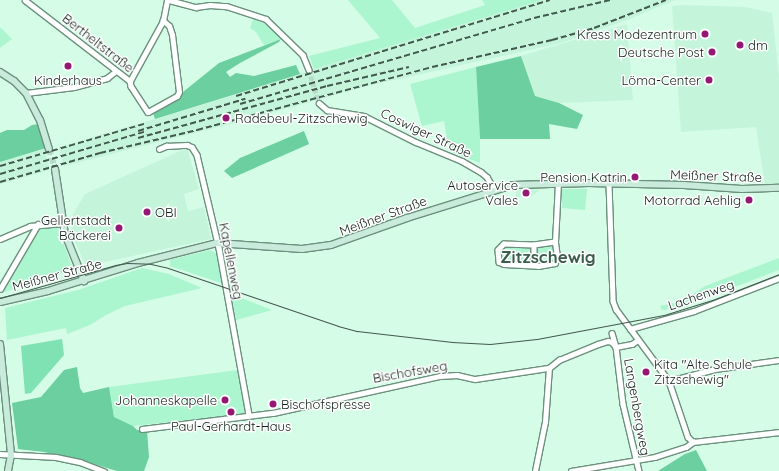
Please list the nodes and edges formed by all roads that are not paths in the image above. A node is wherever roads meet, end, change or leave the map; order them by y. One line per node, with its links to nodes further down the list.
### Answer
1 (25, 0): 6 (street, Bertheltstraße)
2 (168, 0): 3 (street); 4 (street)
3 (211, 2): 5 (street)
4 (163, 21): 8 (street); 8 (street, Bertheltstraße)
5 (309, 70)
6 (116, 71): 8 (street, Bertheltstraße); 9 (street)
7 (0, 72): 9 (main road)
8 (130, 81)
9 (26, 93): 11 (main road)
10 (319, 104): 17 (street, Coswiger Straße)
11 (49, 149)
12 (159, 149): 22 (street, Kapellenweg)
13 (55, 169): 18 (main road)
14 (558, 183): 15 (main road, Meißner Straße); 17 (main road, Meißner Straße); 21 (street)
15 (609, 184): 16 (main road, Meißner Straße); 29 (street)
16 (778, 188)
17 (494, 189): 22 (main road, Meißner Straße)
18 (63, 223): 19 (street); 26 (main road)
19 (38, 224): 20 (street); 27 (street)
20 (0, 239)
21 (555, 242): 23 (street); 24 (street)
22 (217, 243): 26 (main road, Meißner Straße); 37 (street, Kapellenweg)
23 (534, 244): 24 (street); 24 (street)
24 (534, 265)
25 (779, 278): 29 (street, Lachenweg)
26 (84, 281): 28 (main road, Meißner Straße)
27 (0, 289)
28 (0, 302)
29 (630, 329): 31 (street)
30 (612, 333): 33 (street)
31 (638, 340): 33 (street, Bischofsweg); 36 (street)
32 (0, 344): 42 (main road)
33 (616, 347): 35 (street, Bischofsweg); 43 (street, Langenbergweg)
34 (779, 360): 36 (street)
35 (549, 368): 37 (street, Bischofsweg); 46 (street)
36 (669, 381): 40 (street)
37 (249, 415): 38 (street, Bischofsweg)
38 (142, 429)
39 (779, 432): 40 (street)
40 (692, 442): 43 (street)
41 (0, 454): 42 (street)
42 (10, 455): 44 (main road); 45 (street)
43 (635, 462): 47 (street); 48 (street, Langenbergweg)
44 (9, 468)
45 (104, 471)
46 (535, 471)
47 (571, 471)
48 (639, 471)

